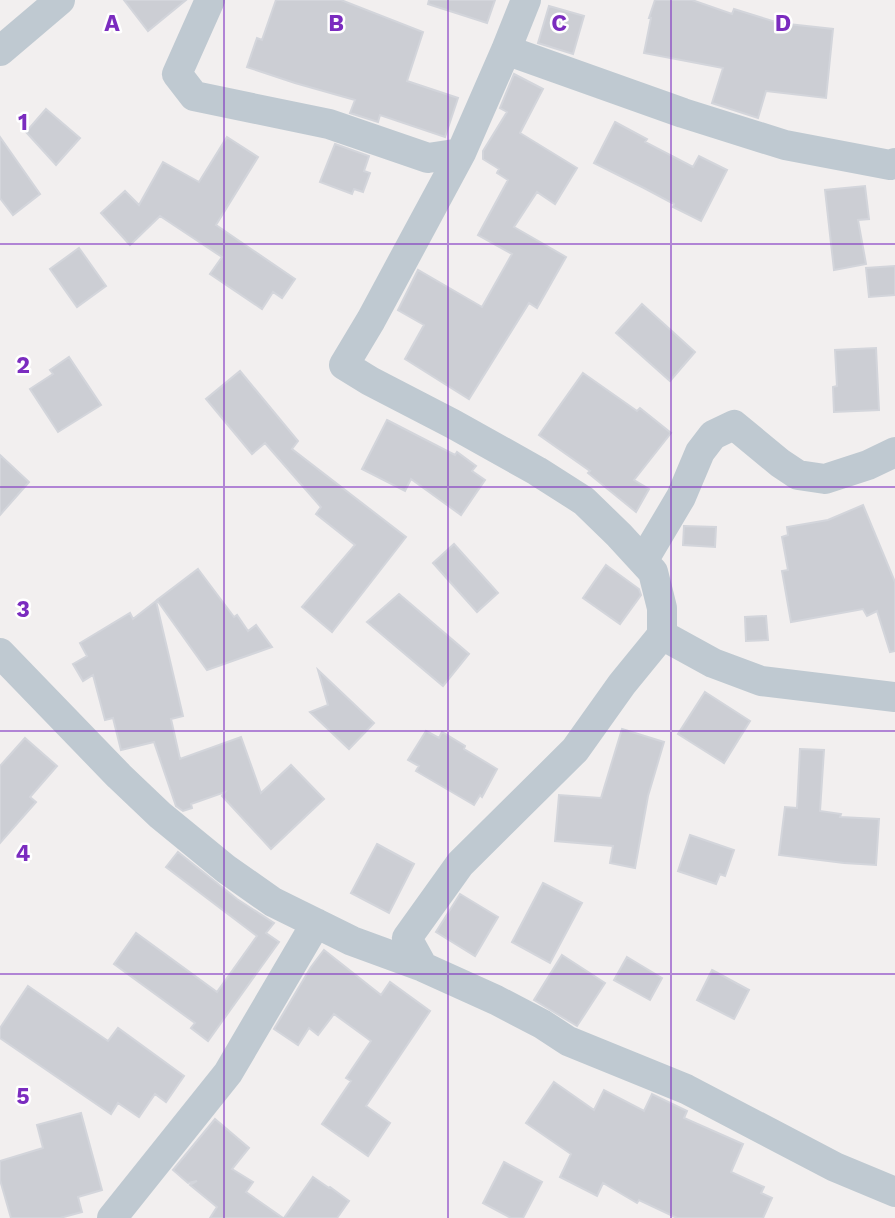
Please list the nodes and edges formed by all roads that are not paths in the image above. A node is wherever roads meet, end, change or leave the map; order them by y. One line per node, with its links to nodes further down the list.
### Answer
1 (60, 0): 5 (street)
2 (210, 0): 6 (street)
3 (526, 0): 4 (street)
4 (506, 50): 6 (street); 7 (street)
5 (0, 51)
6 (461, 153): 9 (street)
7 (895, 163)
8 (895, 452): 9 (street)
9 (643, 561): 10 (street)
10 (662, 635): 12 (street); 14 (street)
11 (0, 653): 13 (street)
12 (895, 697)
13 (316, 923): 14 (street); 16 (street)
14 (423, 967): 15 (street)
15 (895, 1192)
16 (112, 1218)

